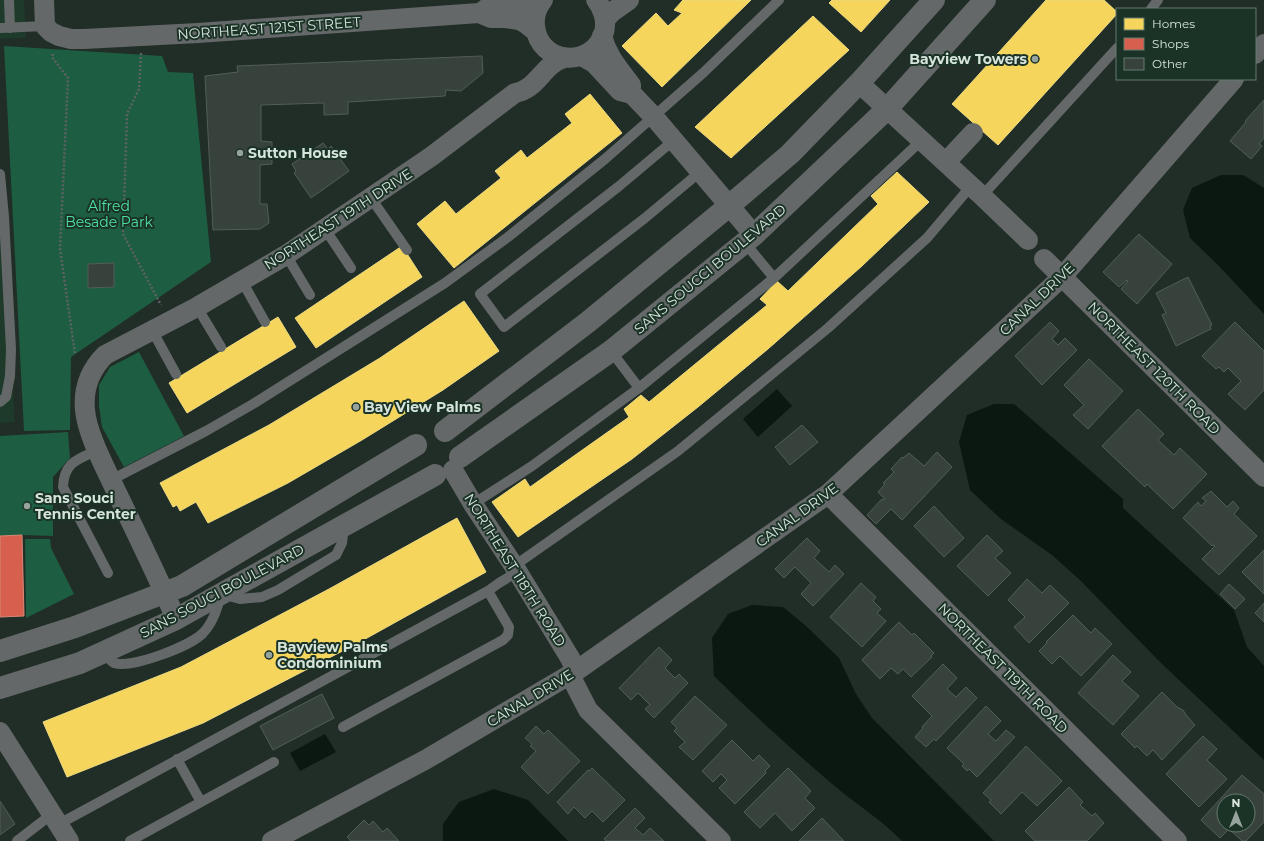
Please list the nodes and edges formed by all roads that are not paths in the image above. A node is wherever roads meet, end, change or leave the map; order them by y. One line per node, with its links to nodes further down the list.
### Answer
1 (9, 0): 13 (lane)
2 (44, 0): 15 (street)
3 (536, 0): 12 (street, NORTHEAST 121ST STREET)
4 (543, 0): 16 (street, NORTHEAST 19TH DRIVE)
5 (596, 0): 14 (street)
6 (629, 0): 14 (street)
7 (779, 0): 26 (lane)
8 (934, 0): 22 (street)
9 (985, 0): 25 (street, SANS SOUCCI BOULEVARD)
10 (1158, 0): 11 (lane)
11 (1152, 8)
12 (479, 13): 15 (street, NORTHEAST 121ST STREET); 16 (street, NORTHEAST 121ST STREET)
13 (5, 28): 15 (lane)
14 (604, 28): 20 (street, NORTHEAST 19TH DRIVE); 24 (street)
15 (52, 31)
16 (537, 36): 20 (street, NORTHEAST 121ST STREET); 23 (street, NORTHEAST 19TH DRIVE)
17 (1264, 44): 19 (street)
18 (1116, 49): 33 (lane)
19 (1256, 53)
20 (573, 57): 23 (street, NORTHEAST 19TH DRIVE); 24 (street, NORTHEAST 121ST STREET)
21 (1233, 80): 43 (street, CANAL DRIVE)
22 (859, 83): 25 (street); 35 (street)
23 (515, 93): 34 (street, NORTHEAST 19TH DRIVE)
24 (632, 94): 26 (street)
25 (887, 109): 29 (street); 37 (street, SANS SOUCCI BOULEVARD)
26 (654, 117): 28 (street); 60 (lane)
27 (973, 134): 30 (street)
28 (674, 140): 31 (street); 31 (lane)
29 (922, 140): 30 (street); 44 (lane)
30 (946, 162): 33 (street)
31 (700, 172): 35 (street)
32 (0, 174): 54 (lane)
33 (977, 191): 38 (street); 63 (lane)
34 (372, 198): 36 (street, NORTHEAST 19TH DRIVE); 39 (lane)
35 (729, 206): 37 (street); 55 (street)
36 (325, 229): 40 (street, NORTHEAST 19TH DRIVE); 42 (lane)
37 (749, 239): 44 (lane); 51 (street, SANS SOUCCI BOULEVARD)
38 (1028, 240)
39 (407, 250)
40 (286, 255): 45 (street, NORTHEAST 19TH DRIVE); 46 (lane)
41 (1044, 259): 43 (street, NORTHEAST 120TH ROAD)
42 (351, 268)
43 (1062, 277): 59 (street, NORTHEAST 120TH ROAD); 61 (street, CANAL DRIVE)
44 (774, 278): 53 (lane)
45 (242, 281): 47 (street, NORTHEAST 19TH DRIVE); 48 (lane)
46 (310, 295)
47 (197, 306): 49 (street, NORTHEAST 19TH DRIVE); 50 (lane)
48 (265, 322)
49 (152, 330): 52 (lane); 57 (street, NORTHEAST 19TH DRIVE)
50 (221, 347)
51 (611, 351): 53 (lane); 58 (street, SANS SOUCCI BOULEVARD)
52 (176, 374)
53 (639, 388): 62 (lane)
54 (0, 402)
55 (445, 431): 56 (street); 58 (street)
56 (416, 445): 58 (street); 66 (street, SANS SOUCI BOULEVARD)
57 (98, 450): 60 (street, NORTHEAST 19TH DRIVE); 64 (lane)
58 (449, 467): 62 (street, NORTHEAST 118TH ROAD); 67 (street, SANS SOUCI BOULEVARD)
59 (1264, 477)
60 (111, 480): 66 (street, NORTHEAST 19TH DRIVE)
61 (828, 494): 71 (street, CANAL DRIVE); 84 (street, NORTHEAST 119TH ROAD)
62 (473, 504): 63 (street, NORTHEAST 118TH ROAD)
63 (516, 569): 65 (lane); 71 (street, NORTHEAST 118TH ROAD)
64 (108, 573)
65 (488, 591): 73 (lane); 75 (lane)
66 (164, 592): 68 (street, NORTHEAST 19TH DRIVE); 69 (street, SANS SOUCI BOULEVARD)
67 (221, 594): 68 (street, SANS SOUCI BOULEVARD); 70 (lane)
68 (176, 619): 70 (street, SANS SOUCI BOULEVARD)
69 (0, 651)
70 (103, 652): 72 (street, SANS SOUCI BOULEVARD)
71 (573, 673): 79 (street, CANAL DRIVE); 83 (street, NORTHEAST 118TH ROAD)
72 (0, 688)
73 (342, 727)
74 (0, 732): 78 (street)
75 (177, 759): 77 (lane); 78 (lane)
76 (274, 762): 77 (lane)
77 (201, 802): 82 (lane)
78 (55, 819): 80 (lane); 81 (street)
79 (276, 840)
80 (17, 841)
81 (69, 841)
82 (130, 841)
83 (721, 841)
84 (1177, 841)

